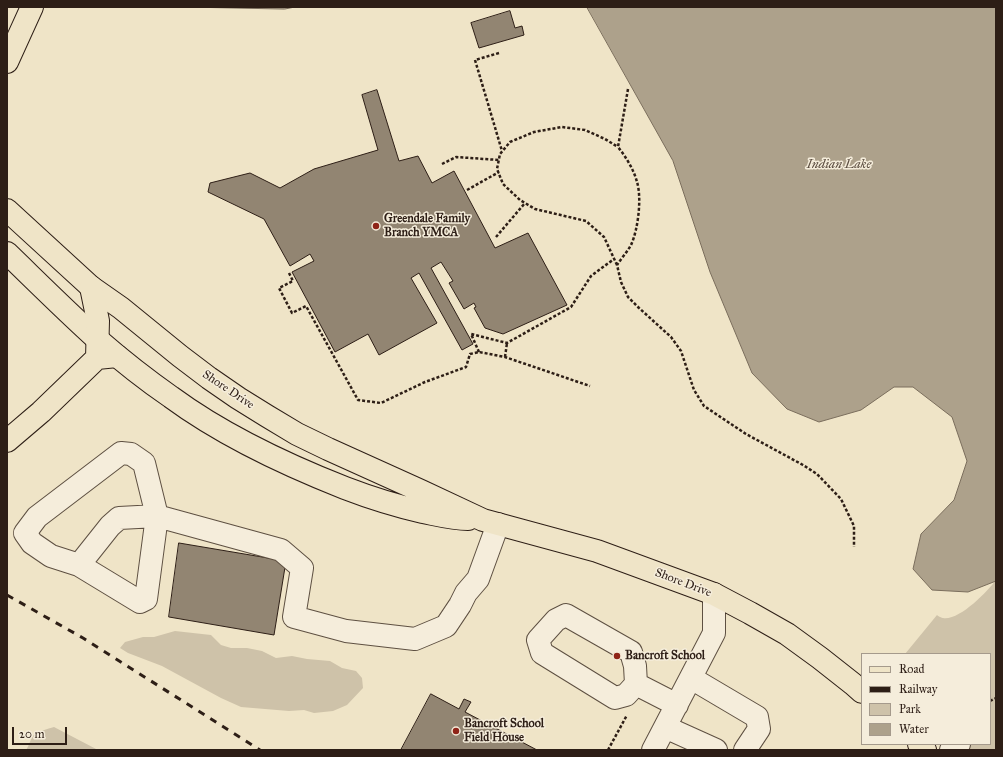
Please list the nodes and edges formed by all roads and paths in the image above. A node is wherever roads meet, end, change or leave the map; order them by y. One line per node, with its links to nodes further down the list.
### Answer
1 (32, 7): 3 (main road)
2 (499, 53): 6 (path)
3 (7, 62)
4 (628, 89): 5 (path)
5 (618, 147): 6 (path); 16 (path)
6 (502, 152): 7 (path)
7 (499, 160): 8 (path); 9 (path)
8 (442, 164)
9 (498, 172): 10 (path); 11 (path)
10 (467, 190)
11 (525, 203): 13 (path); 15 (path)
12 (7, 210): 18 (main road, Shore Drive)
13 (496, 237)
14 (7, 253): 20 (main road, Shore Drive)
15 (614, 259): 16 (path); 19 (path)
16 (617, 265): 27 (path)
17 (289, 273): 21 (path)
18 (91, 287): 20 (main road); 26 (main road, Shore Drive)
19 (507, 343): 21 (path); 22 (path)
20 (104, 351): 24 (main road); 26 (main road, Shore Drive)
21 (479, 352): 22 (path)
22 (505, 357): 23 (path)
23 (590, 386)
24 (7, 441)
25 (157, 516): 26 (lane); 28 (lane); 28 (lane); 28 (lane)
26 (490, 522): 29 (main road, Shore Drive)
27 (854, 547)
28 (79, 565)
29 (714, 594): 30 (lane); 32 (main road, Shore Drive)
30 (691, 678): 33 (lane); 39 (lane)
31 (636, 684): 33 (lane)
32 (861, 691)
33 (677, 705): 35 (lane)
34 (628, 715): 36 (path)
35 (665, 726): 37 (lane); 38 (lane)
36 (608, 750)
37 (653, 750)
38 (716, 750)
39 (744, 750)

